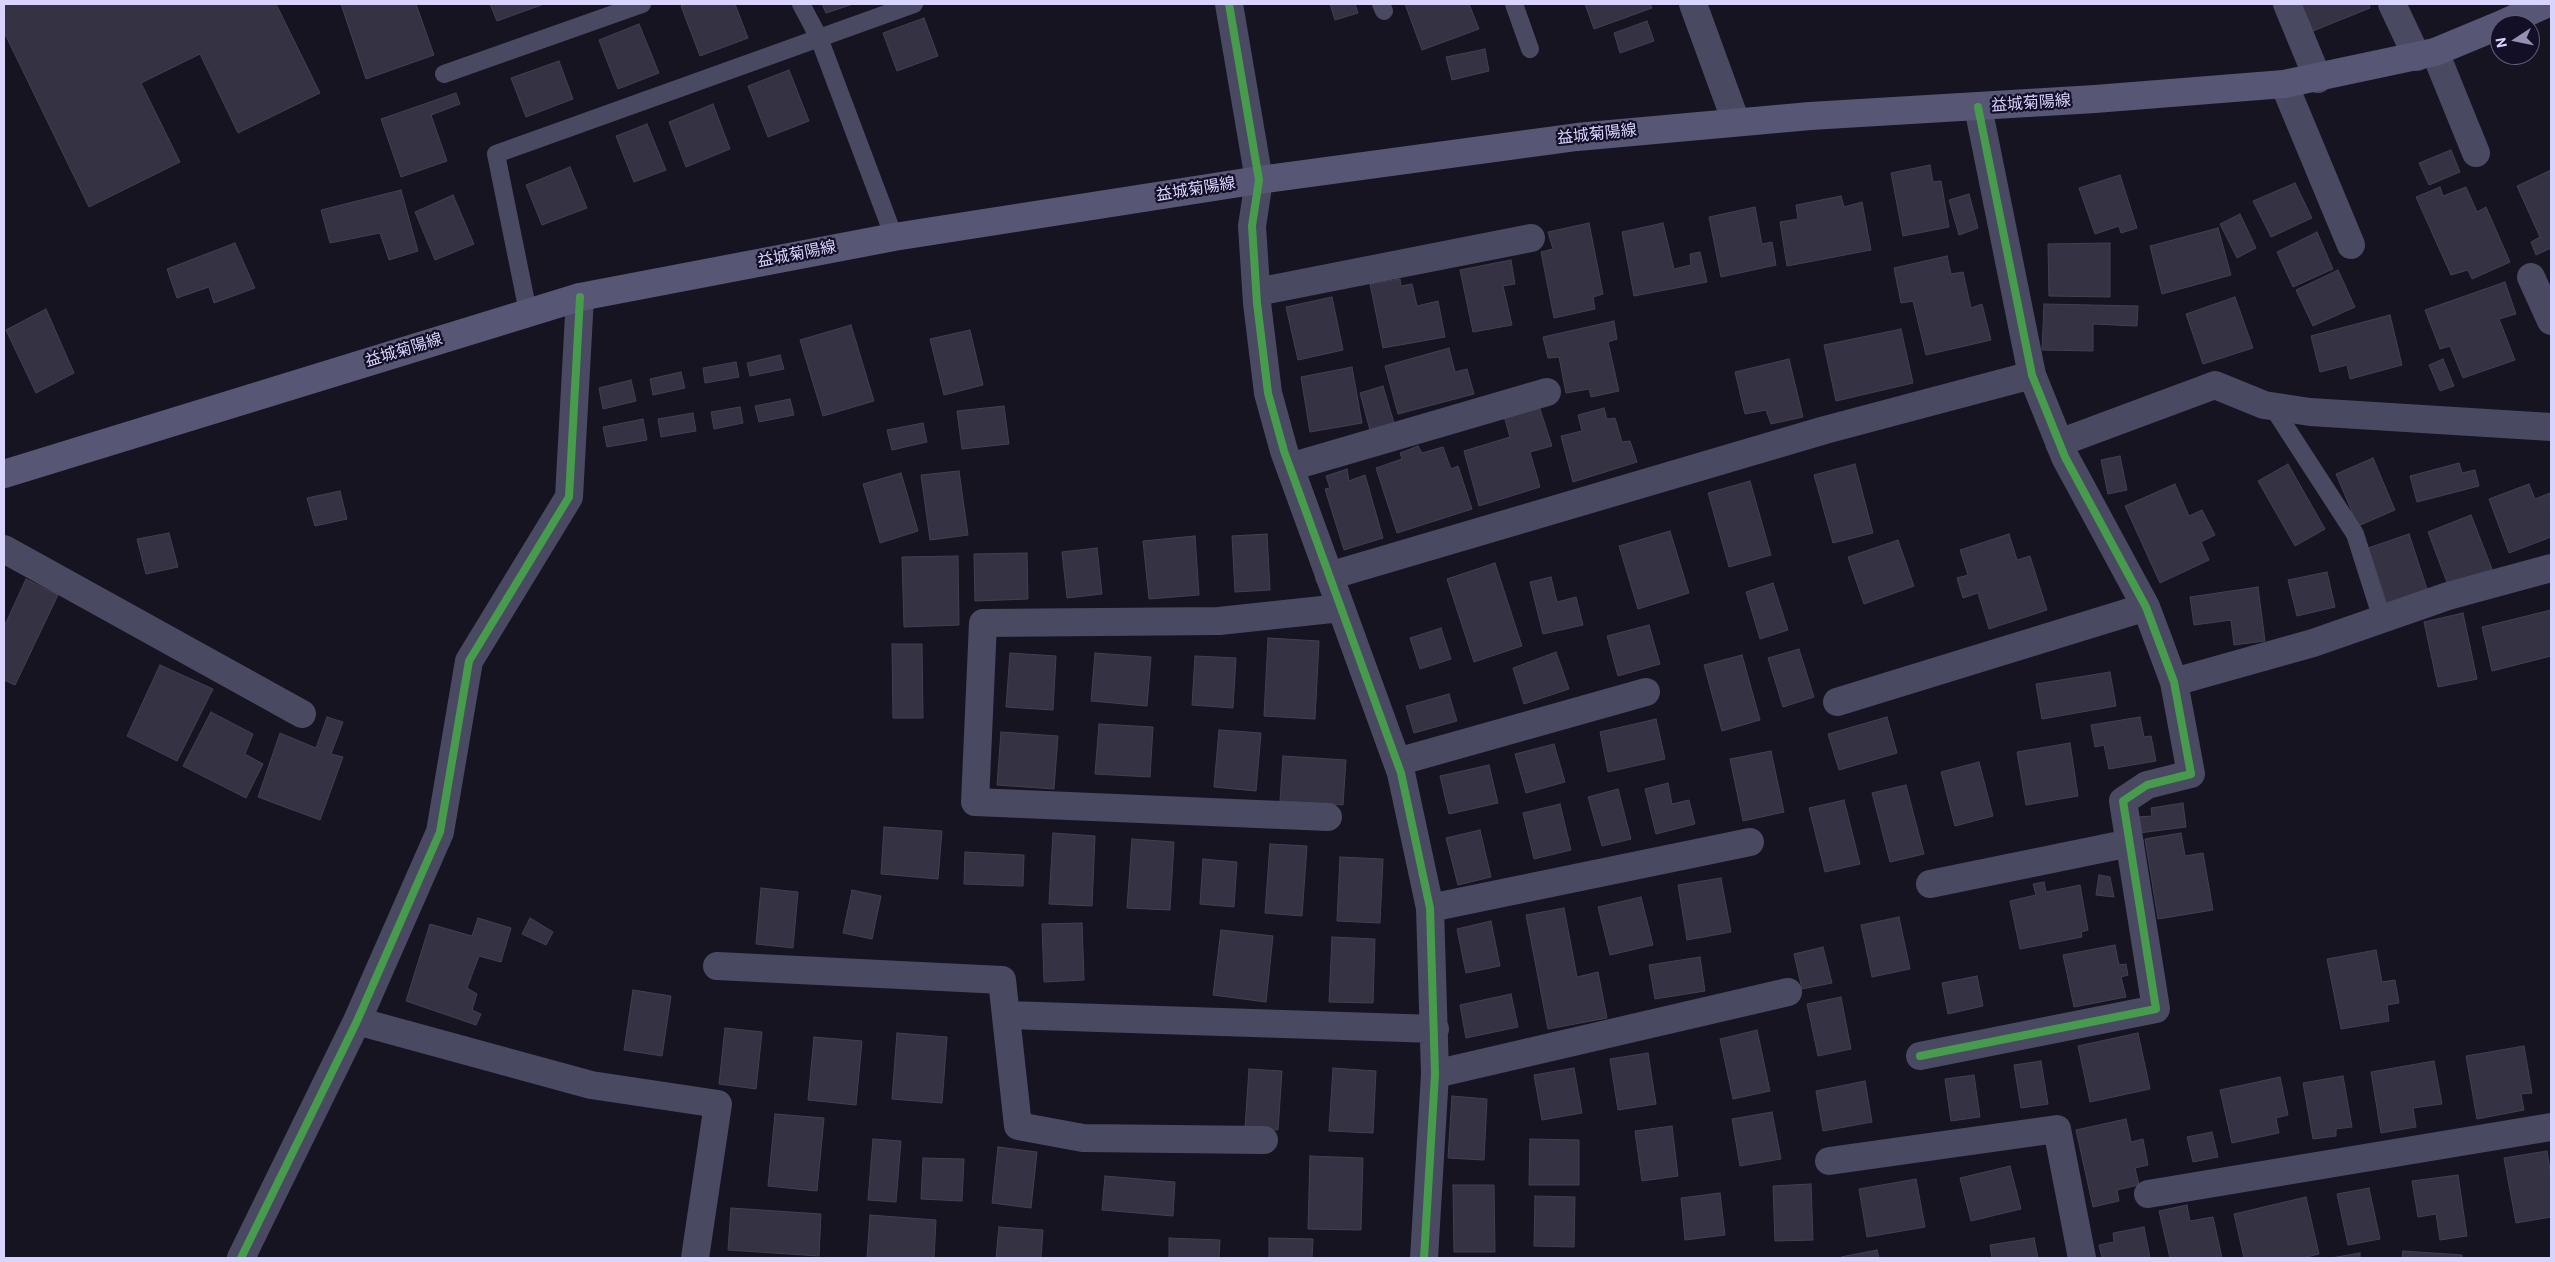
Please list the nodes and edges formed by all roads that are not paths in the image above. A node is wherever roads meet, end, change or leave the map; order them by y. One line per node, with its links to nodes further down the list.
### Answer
1 (642, 4): 15 (lane)
2 (801, 4): 12 (lane)
3 (914, 4): 12 (lane)
4 (1229, 4): 21 (street)
5 (1514, 4): 13 (lane)
6 (1693, 4): 19 (street)
7 (2287, 4): 16 (street)
8 (2392, 4): 14 (street)
9 (2546, 4): 10 (main road, 益城菊陽線)
10 (2522, 15)
11 (2490, 29): 14 (main road, 益城菊陽線)
12 (819, 38): 22 (lane); 28 (lane)
13 (1530, 49)
14 (2426, 54): 16 (main road, 益城菊陽線); 20 (street)
15 (444, 74)
16 (2318, 79): 17 (main road, 益城菊陽線)
17 (2284, 84): 18 (main road, 益城菊陽線); 24 (street)
18 (1978, 107): 19 (main road, 益城菊陽線); 30 (street)
19 (1736, 122): 21 (main road, 益城菊陽線)
20 (2476, 153)
21 (1260, 180): 22 (main road, 益城菊陽線); 26 (street)
22 (894, 237): 27 (main road, 益城菊陽線)
23 (1531, 238): 26 (street)
24 (2351, 245)
25 (2531, 277): 29 (street)
26 (1257, 292): 35 (street)
27 (580, 297): 28 (main road, 益城菊陽線); 56 (street)
28 (528, 312): 36 (main road, 益城菊陽線)
29 (2551, 321)
30 (2032, 375): 34 (street); 39 (street)
31 (1547, 392): 35 (street)
32 (2272, 406): 33 (street); 34 (street); 42 (lane)
33 (2551, 427)
34 (2059, 443): 41 (street)
35 (1290, 467): 39 (street)
36 (4, 474)
37 (4, 549): 46 (street)
38 (2551, 568): 42 (street)
39 (1329, 576): 40 (street)
40 (1341, 608): 47 (street); 48 (street)
41 (2146, 608): 43 (street); 45 (street)
42 (2382, 619): 43 (street)
43 (2174, 682): 50 (street)
44 (1646, 692): 47 (street)
45 (1837, 702)
46 (302, 714)
47 (1397, 762): 52 (street)
48 (1328, 817)
49 (1750, 842): 52 (street)
50 (2130, 843): 51 (street); 58 (street)
51 (1930, 884)
52 (1430, 908): 57 (street)
53 (717, 966): 55 (street)
54 (1788, 992): 59 (street)
55 (1008, 1015): 57 (street); 61 (street)
56 (357, 1020): 64 (street); 65 (street)
57 (1435, 1029): 59 (street)
58 (1920, 1056)
59 (1435, 1074): 66 (street)
60 (2551, 1127): 63 (street)
61 (1264, 1140)
62 (1829, 1161): 67 (street)
63 (2148, 1194)
64 (241, 1258)
65 (695, 1258)
66 (1424, 1258)
67 (2082, 1258)

